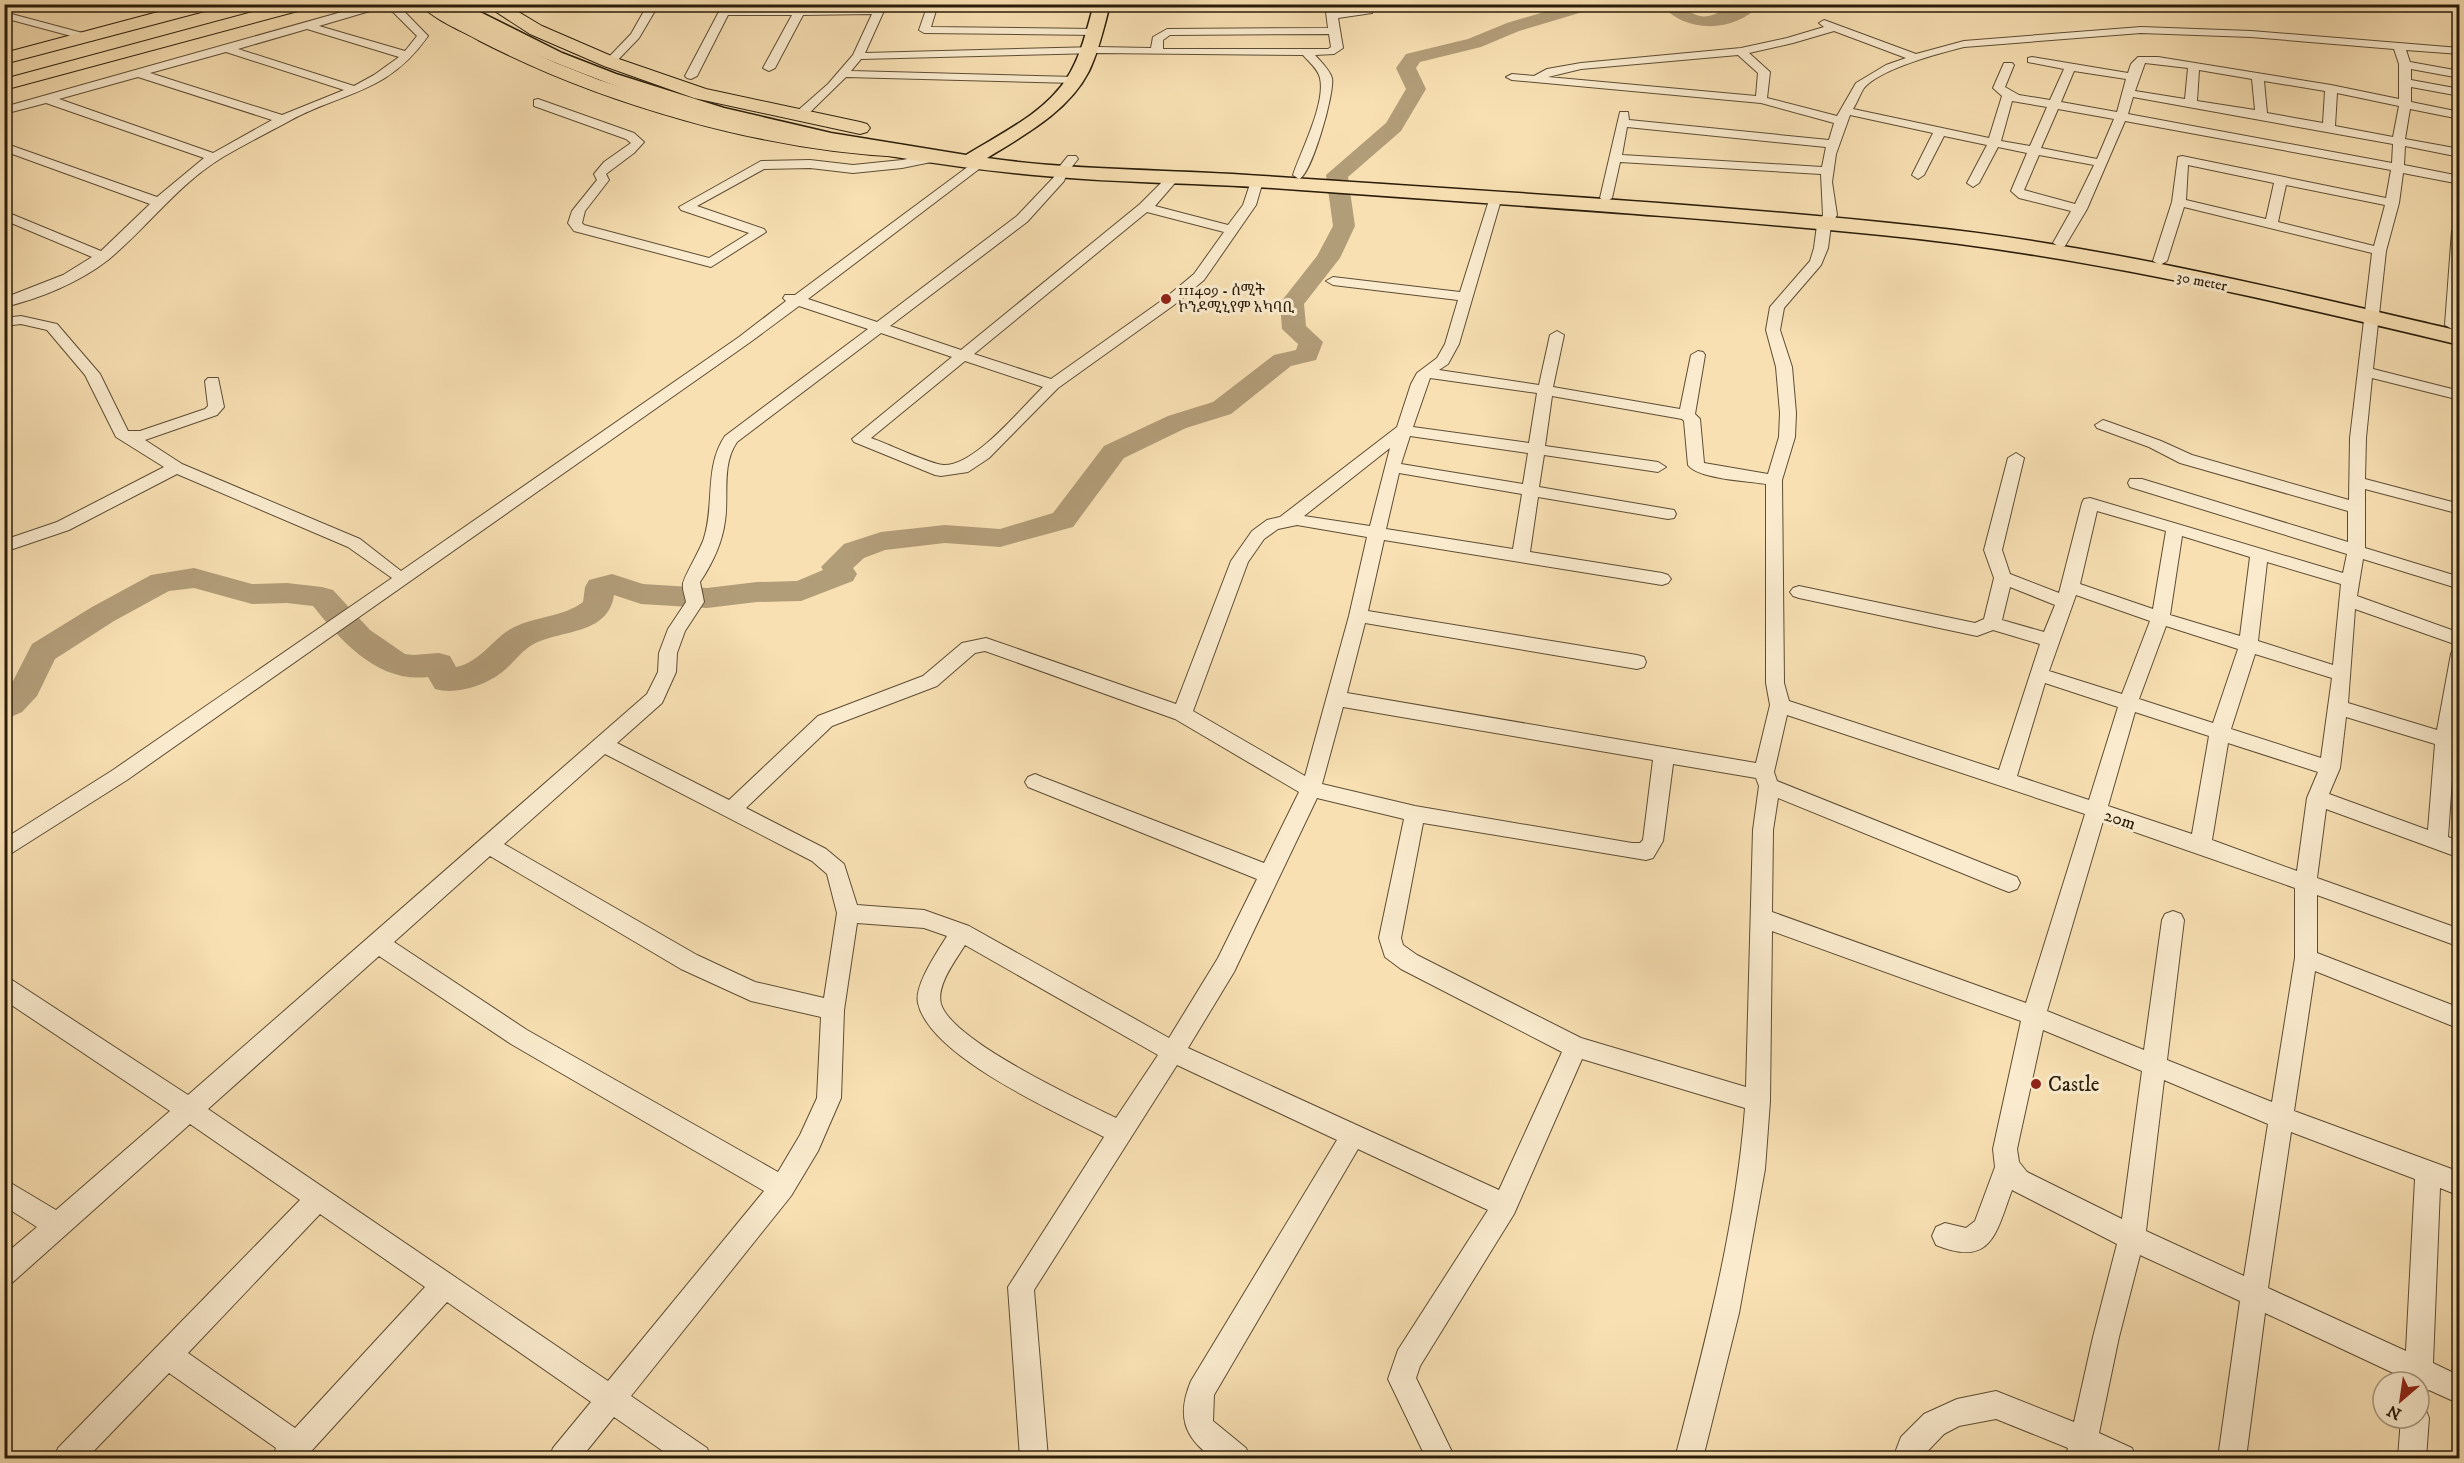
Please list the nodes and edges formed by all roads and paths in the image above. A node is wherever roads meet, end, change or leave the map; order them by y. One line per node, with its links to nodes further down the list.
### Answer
1 (210, 4): 26 (highway)
2 (303, 4): 60 (highway)
3 (428, 4): 86 (highway)
4 (451, 4): 83 (main road)
5 (472, 4): 83 (main road)
6 (492, 4): 43 (highway)
7 (654, 4): 43 (street)
8 (933, 4): 28 (street)
9 (989, 4): 16 (street)
10 (1102, 4): 29 (main road)
11 (1111, 4): 29 (main road)
12 (1371, 4): 17 (street)
13 (802, 7): 14 (street); 15 (street); 48 (street)
14 (727, 8): 53 (street)
15 (880, 8): 39 (street)
16 (1011, 8): 19 (street); 23 (street)
17 (1331, 10): 24 (street)
18 (4, 15): 26 (street)
19 (1052, 16): 23 (street); 29 (street)
20 (1820, 21): 22 (street)
21 (306, 25): 31 (street); 38 (street); 38 (street)
22 (1835, 27): 27 (street); 40 (street)
23 (1004, 31): 28 (street); 37 (street)
24 (1335, 31): 25 (street); 36 (street)
25 (1245, 32): 34 (street); 35 (street)
26 (86, 37): 41 (highway)
27 (1789, 41): 32 (street); 45 (street)
28 (920, 42): 37 (street); 39 (street)
29 (1093, 44): 34 (street); 37 (street); 58 (main road); 81 (main road)
30 (2399, 46): 33 (street); 40 (street); 44 (street)
31 (225, 48): 50 (street); 62 (street)
32 (1741, 51): 45 (street); 57 (street)
33 (2460, 51)
34 (1157, 52): 35 (street)
35 (1244, 52): 36 (street)
36 (1306, 52): 100 (street)
37 (1003, 53)
38 (406, 55): 62 (street)
39 (858, 56): 51 (street)
40 (1914, 57): 75 (street)
41 (4, 59)
42 (2032, 60): 47 (street)
43 (610, 62): 74 (highway)
44 (2405, 64): 52 (street); 59 (street)
45 (1771, 65): 67 (street)
46 (2008, 65): 65 (street)
47 (2070, 67): 55 (street); 71 (street)
48 (769, 68)
49 (2194, 68): 55 (street); 56 (street); 69 (street)
50 (137, 73): 66 (street); 77 (street)
51 (844, 74): 58 (street); 74 (street)
52 (2460, 75)
53 (691, 76)
54 (1512, 77): 57 (street)
55 (2132, 77): 63 (street)
56 (2258, 77): 61 (street); 73 (street)
57 (1536, 79): 67 (street)
58 (1075, 80): 93 (main road)
59 (2405, 82): 64 (street); 70 (street)
60 (4, 85)
61 (2331, 88): 70 (street); 79 (street)
62 (356, 90): 77 (street)
63 (2128, 93): 69 (street); 78 (street)
64 (2460, 93)
65 (2008, 95): 71 (street); 84 (street)
66 (47, 99): 72 (street); 91 (street)
67 (1761, 100): 75 (street)
68 (538, 103): 92 (street)
69 (2191, 104): 73 (street)
70 (2405, 104): 76 (street); 82 (street)
71 (2056, 105): 78 (street); 88 (street)
72 (4, 111)
73 (2261, 115): 79 (street)
74 (799, 116): 86 (highway)
75 (1844, 116): 80 (street); 85 (street)
76 (2460, 116)
77 (284, 120): 91 (street)
78 (2120, 120): 95 (street); 99 (street)
79 (2329, 127): 82 (street)
80 (1940, 132): 84 (street); 98 (street)
81 (1022, 137): 90 (main road); 93 (main road)
82 (2399, 140): 89 (street); 99 (street)
83 (871, 141): 86 (main road)
84 (1994, 143): 88 (street); 106 (street)
85 (1832, 144): 94 (street); 97 (street)
86 (905, 146): 92 (main road); 93 (main road)
87 (4, 147): 111 (street)
88 (2035, 150): 95 (street); 114 (street)
89 (2460, 153)
90 (1033, 156): 93 (main road); 96 (main road)
91 (213, 157): 111 (street)
92 (937, 157): 93 (main road)
93 (983, 157): 96 (main road); 127 (street)
94 (1615, 158): 97 (street); 108 (street)
95 (2101, 163): 114 (street)
96 (1066, 165): 100 (main road); 101 (main road); 131 (street)
97 (1827, 171): 116 (street)
98 (1918, 174)
99 (2397, 174): 103 (street); 112 (street)
100 (1299, 175): 105 (main road)
101 (1175, 176): 104 (main road); 113 (street)
102 (2281, 180): 110 (street); 112 (street); 117 (street)
103 (2460, 180)
104 (1257, 181): 105 (main road); 118 (street)
105 (1321, 182): 107 (main road)
106 (1973, 183)
107 (1349, 184): 108 (main road); 109 (main road)
108 (1606, 198): 116 (main road)
109 (1495, 200): 116 (main road); 126 (street)
110 (2179, 202): 117 (street); 123 (street)
111 (160, 203): 122 (street)
112 (2392, 203): 121 (street)
113 (1145, 207): 118 (street); 134 (street)
114 (2080, 209): 120 (street)
115 (4, 215): 122 (street)
116 (1827, 220): 120 (main road); 129 (main road, 30 meter); 151 (street)
117 (2271, 225): 121 (street)
118 (1232, 230): 139 (street)
119 (2459, 231): 125 (street)
120 (2060, 243): 123 (main road)
121 (2379, 251): 129 (street)
122 (103, 257): 128 (street)
123 (2160, 261): 129 (main road)
124 (1334, 282): 126 (street)
125 (2458, 285): 132 (street)
126 (1466, 297): 137 (street)
127 (793, 299): 131 (street); 165 (street); 172 (street)
128 (5, 303)
129 (2372, 311): 132 (main road, 30 meter); 136 (street)
130 (4, 322): 145 (street)
131 (879, 328): 134 (street); 191 (street)
132 (2457, 330)
133 (1557, 335): 140 (street)
134 (962, 355): 139 (street); 139 (street)
135 (1698, 355): 142 (street)
136 (2366, 372): 141 (street); 152 (street)
137 (1425, 374): 140 (street); 144 (street)
138 (213, 381): 145 (street)
139 (1053, 385)
140 (1545, 390): 142 (street); 146 (street)
141 (2460, 396)
142 (1687, 415): 151 (street)
143 (2103, 425): 155 (street)
144 (1404, 430): 146 (street); 148 (street); 158 (street)
145 (130, 436): 150 (street)
146 (1537, 450): 149 (street); 154 (street)
147 (2016, 458): 166 (street)
148 (1392, 467): 154 (street); 160 (street)
149 (1658, 467)
150 (176, 468): 161 (street); 165 (street)
151 (1774, 480): 186 (street)
152 (2358, 482): 155 (street); 156 (street)
153 (2136, 483): 162 (street)
154 (1531, 491): 157 (street); 164 (street)
155 (2357, 508): 162 (street)
156 (2460, 509)
157 (1668, 514)
158 (1286, 521): 160 (street); 188 (street)
159 (2175, 529): 163 (street); 171 (street); 174 (street)
160 (1377, 532): 164 (street); 173 (street)
161 (4, 546)
162 (2356, 551): 168 (street); 169 (street)
163 (2259, 555): 169 (street); 179 (street)
164 (1521, 556): 167 (street)
165 (393, 572): 172 (street)
166 (2002, 578): 171 (street); 175 (street)
167 (1662, 579)
168 (2460, 583)
169 (2349, 590): 178 (street); 183 (street)
170 (1799, 592): 175 (street)
171 (2066, 594): 174 (street); 177 (street)
172 (362, 600): 176 (street)
173 (1358, 616): 181 (street); 184 (street)
174 (2160, 618): 179 (street); 185 (street)
175 (1992, 623): 177 (street)
176 (323, 627): 202 (street); 206 (street)
177 (2049, 640): 182 (street)
178 (2460, 640)
179 (2248, 646): 183 (street); 189 (street)
180 (2460, 654): 190 (street)
181 (1637, 662)
182 (2038, 674): 185 (street); 195 (street)
183 (2342, 674): 187 (street)
184 (1334, 698): 192 (street); 197 (street)
185 (2128, 704): 189 (street); 200 (street)
186 (1780, 705): 194 (street); 195 (street, 20m)
187 (2338, 707): 190 (street); 193 (street)
188 (1182, 714): 197 (street); 199 (street)
189 (2220, 731): 193 (street); 205 (street)
190 (2452, 743): 203 (street)
191 (603, 744): 199 (street); 204 (street)
192 (1664, 755): 194 (street); 201 (street)
193 (2330, 768): 198 (street)
194 (1767, 779): 210 (street); 212 (street)
195 (2006, 781): 200 (street, 20m)
196 (1035, 782): 208 (street)
197 (1311, 789): 201 (street); 208 (street)
198 (2317, 798): 203 (street); 209 (street)
199 (732, 810): 211 (street)
200 (2095, 810): 205 (street, 20m); 220 (street)
201 (1415, 814): 222 (street)
202 (4, 835)
203 (2437, 841): 207 (street)
204 (488, 845): 216 (street); 219 (street)
205 (2201, 845): 209 (street, 20m)
206 (4, 850)
207 (2460, 850)
208 (1271, 875): 223 (street)
209 (2306, 881): 215 (street, 20m); 217 (street)
210 (2009, 883)
211 (848, 913): 214 (street); 219 (street)
212 (1760, 917): 220 (street); 225 (street)
213 (2173, 920): 224 (street)
214 (962, 932): 223 (street); 228 (street)
215 (2460, 938)
216 (377, 943): 226 (street); 233 (street)
217 (2306, 958): 221 (street); 227 (street)
218 (4, 987): 226 (street)
219 (833, 1010): 233 (street)
220 (2034, 1016): 224 (street); 230 (street)
221 (2460, 1019)
222 (1576, 1047): 225 (street); 236 (street)
223 (1173, 1052): 228 (street); 229 (street)
224 (2156, 1067): 227 (street); 239 (street)
225 (1758, 1101): 258 (street)
226 (188, 1109): 235 (street); 237 (street)
227 (2280, 1117): 231 (street); 242 (street)
228 (1121, 1132): 255 (street)
229 (1353, 1135): 236 (street); 256 (street)
230 (2007, 1167): 238 (street); 239 (street)
231 (2428, 1172): 232 (street); 245 (street)
232 (2460, 1184)
233 (782, 1188): 248 (street)
234 (4, 1191): 237 (street)
235 (317, 1200): 241 (street); 243 (street)
236 (1505, 1204): 257 (street)
237 (57, 1226): 240 (street)
238 (1945, 1236)
239 (2132, 1238): 242 (street); 250 (street)
240 (4, 1273)
241 (445, 1285): 248 (street); 251 (street)
242 (2254, 1294): 244 (street); 261 (street)
243 (166, 1354): 251 (street); 252 (street)
244 (2405, 1370)
245 (2419, 1370)
246 (2431, 1381): 247 (street)
247 (2460, 1390)
248 (611, 1400): 253 (street); 254 (street)
249 (2414, 1430): 262 (street)
250 (2081, 1449): 259 (street); 260 (street)
251 (292, 1452)
252 (68, 1458)
253 (563, 1458)
254 (697, 1458)
255 (1034, 1458)
256 (1236, 1458)
257 (1441, 1458)
258 (1689, 1458)
259 (1906, 1458)
260 (2122, 1458)
261 (2232, 1458)
262 (2412, 1458)

